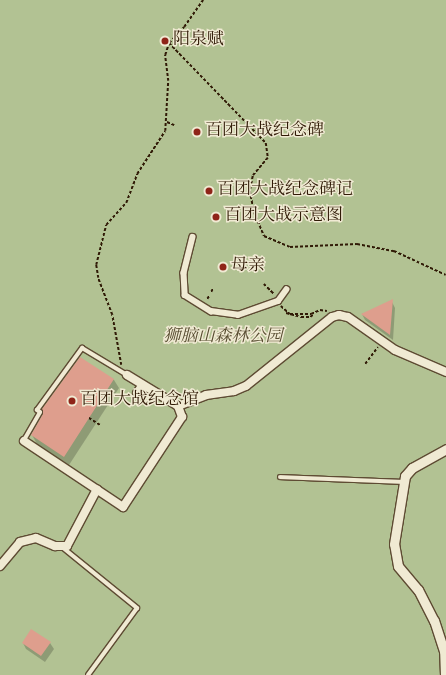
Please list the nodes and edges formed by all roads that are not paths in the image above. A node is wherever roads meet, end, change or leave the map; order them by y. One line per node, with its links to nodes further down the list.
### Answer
1 (193, 237): 2 (street)
2 (286, 290)
3 (446, 372): 7 (street)
4 (127, 375): 5 (street); 8 (lane)
5 (142, 384): 6 (street); 7 (street)
6 (136, 393)
7 (178, 406): 12 (street)
8 (24, 441): 12 (street)
9 (446, 449): 11 (street)
10 (280, 477): 11 (lane)
11 (404, 482): 16 (street)
12 (97, 489): 13 (street)
13 (61, 547): 14 (street); 15 (lane)
14 (0, 566)
15 (88, 675)
16 (445, 675)

